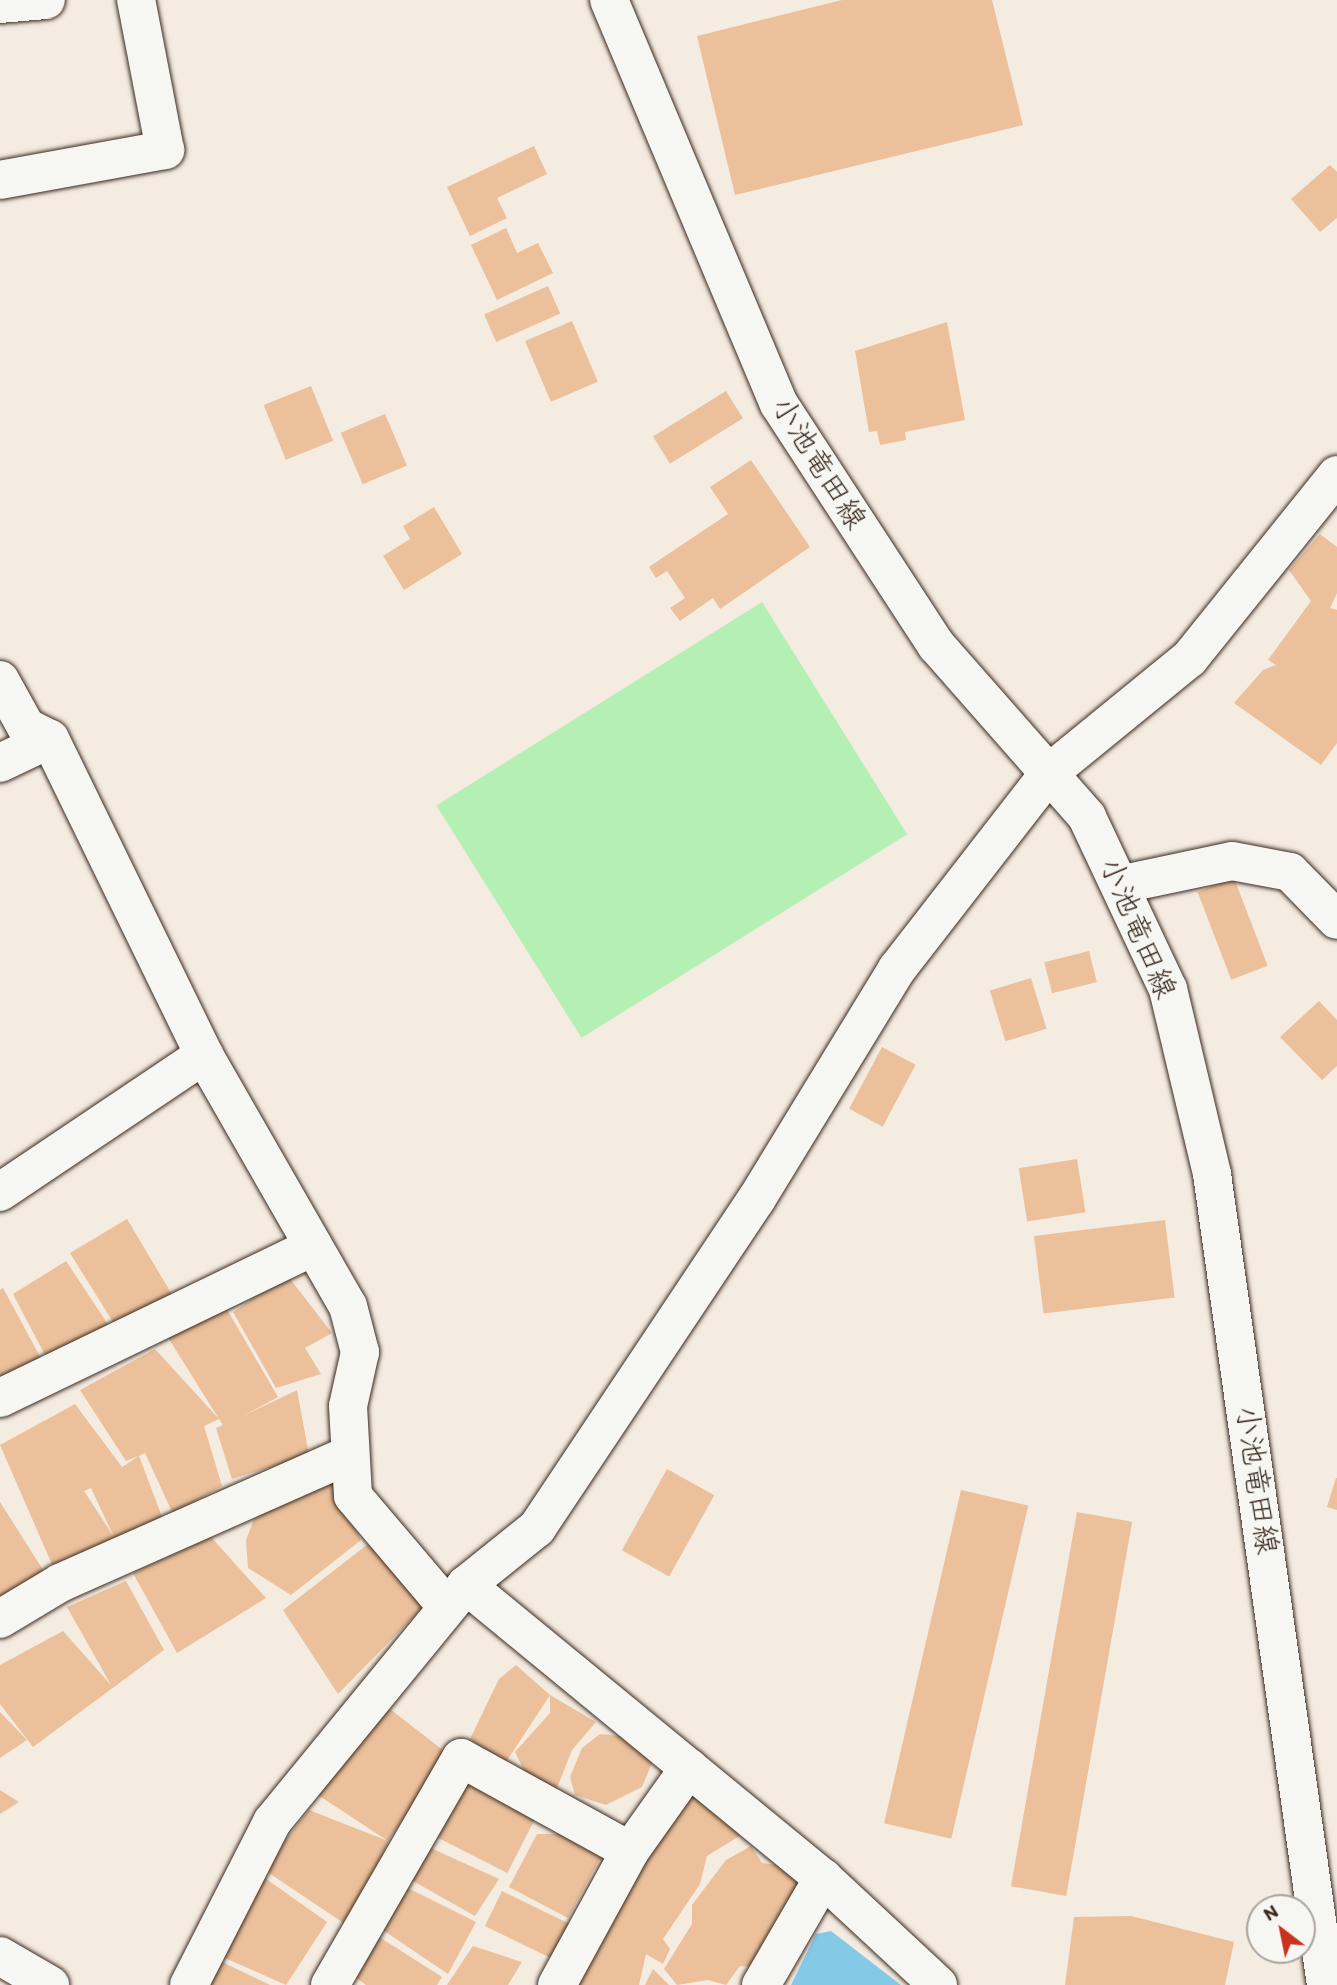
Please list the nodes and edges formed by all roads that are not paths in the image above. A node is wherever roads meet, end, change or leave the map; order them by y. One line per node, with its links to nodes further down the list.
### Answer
1 (46, 0): 4 (street)
2 (136, 0): 5 (street)
3 (609, 0): 10 (street, 小池竜田線)
4 (0, 5)
5 (0, 180)
6 (1337, 475): 10 (street)
7 (0, 680): 8 (street)
8 (50, 739): 9 (street); 13 (street)
9 (0, 763)
10 (1049, 773): 11 (street, 小池竜田線); 18 (street)
11 (1123, 884): 12 (street); 30 (street, 小池竜田線)
12 (1337, 920)
13 (204, 1055): 14 (street); 15 (street)
14 (0, 1192)
15 (313, 1247): 16 (street); 17 (street)
16 (0, 1398)
17 (346, 1456): 18 (street); 19 (street)
18 (457, 1596): 20 (street); 25 (street)
19 (0, 1619)
20 (689, 1768): 21 (street); 22 (street)
21 (630, 1851): 26 (street); 27 (street)
22 (823, 1878): 28 (street); 29 (street)
23 (0, 1956): 24 (street)
24 (50, 1985)
25 (189, 1985)
26 (330, 1985)
27 (557, 1985)
28 (761, 1985)
29 (938, 1985)
30 (1326, 1985)

